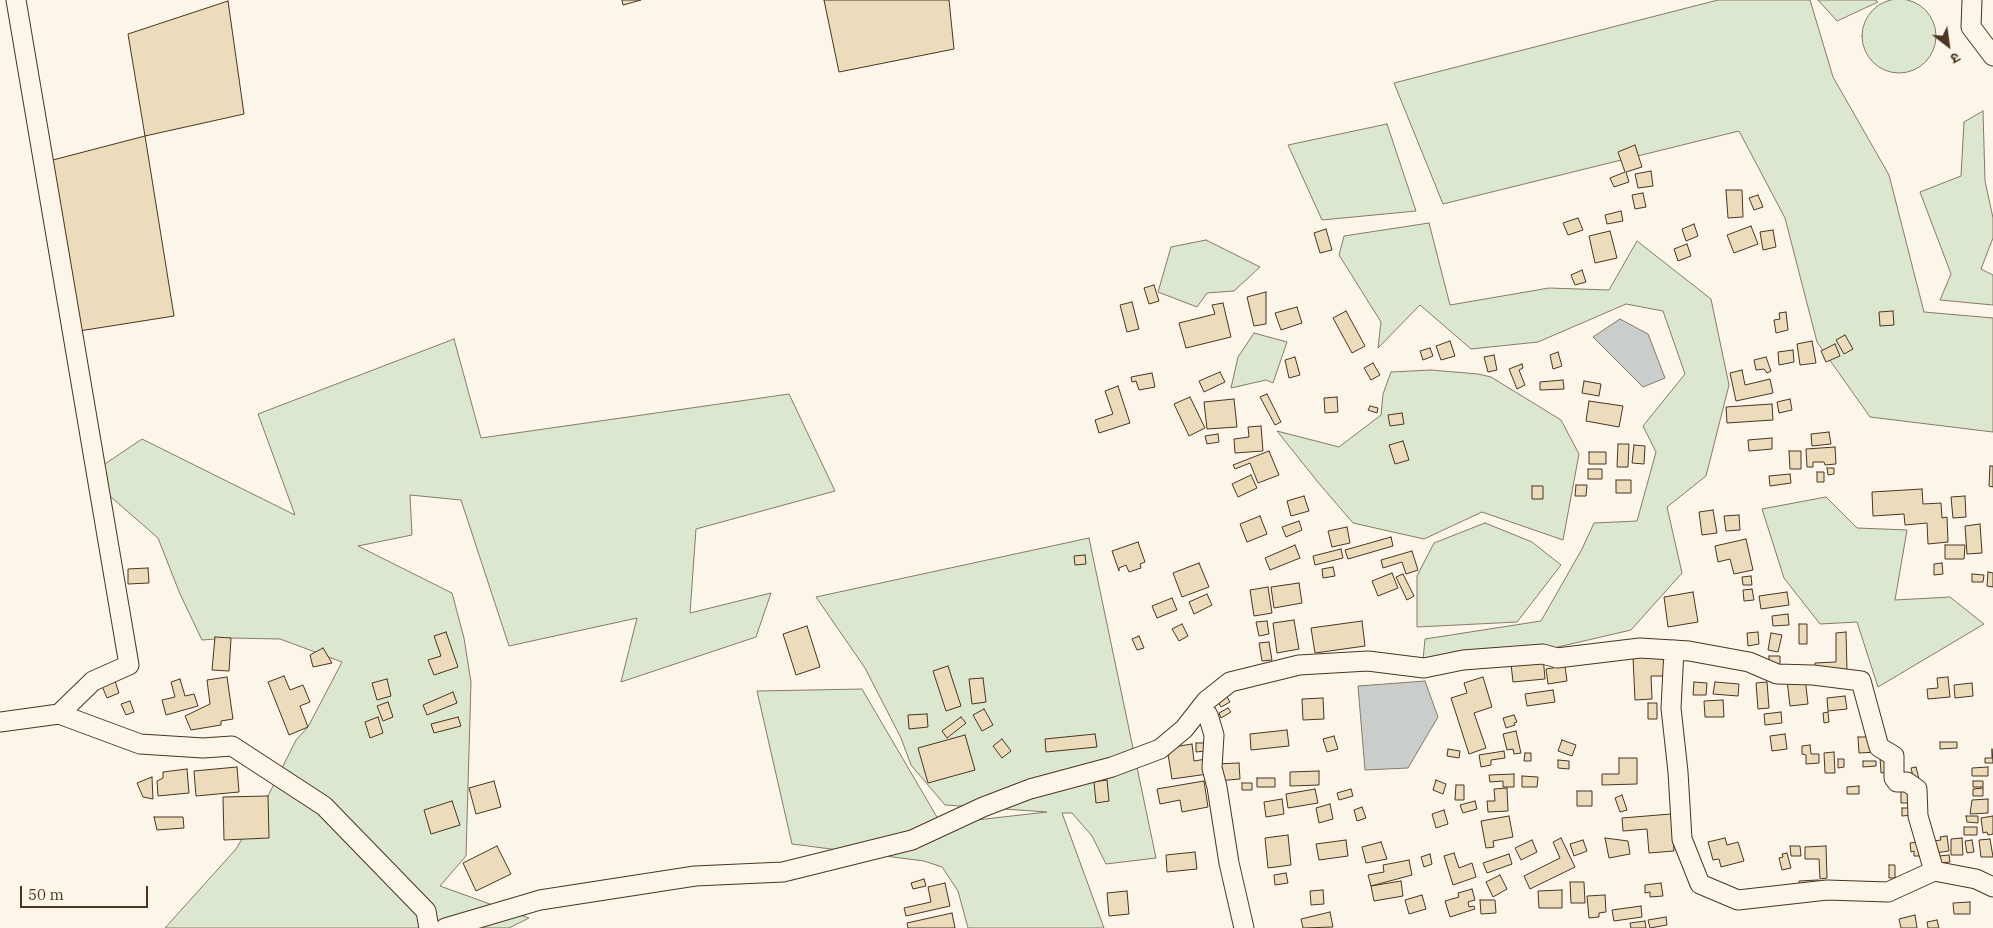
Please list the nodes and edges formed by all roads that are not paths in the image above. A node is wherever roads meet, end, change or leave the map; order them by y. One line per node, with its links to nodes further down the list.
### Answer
1 (16, 0): 6 (street)
2 (1972, 0): 3 (street)
3 (1993, 56)
4 (1674, 650): 5 (street); 8 (street); 8 (street)
5 (1199, 710): 11 (street); 12 (street)
6 (59, 714): 7 (street); 10 (street)
7 (0, 722)
8 (1934, 871): 9 (street)
9 (1993, 887)
10 (430, 928)
11 (445, 928)
12 (1244, 928)

